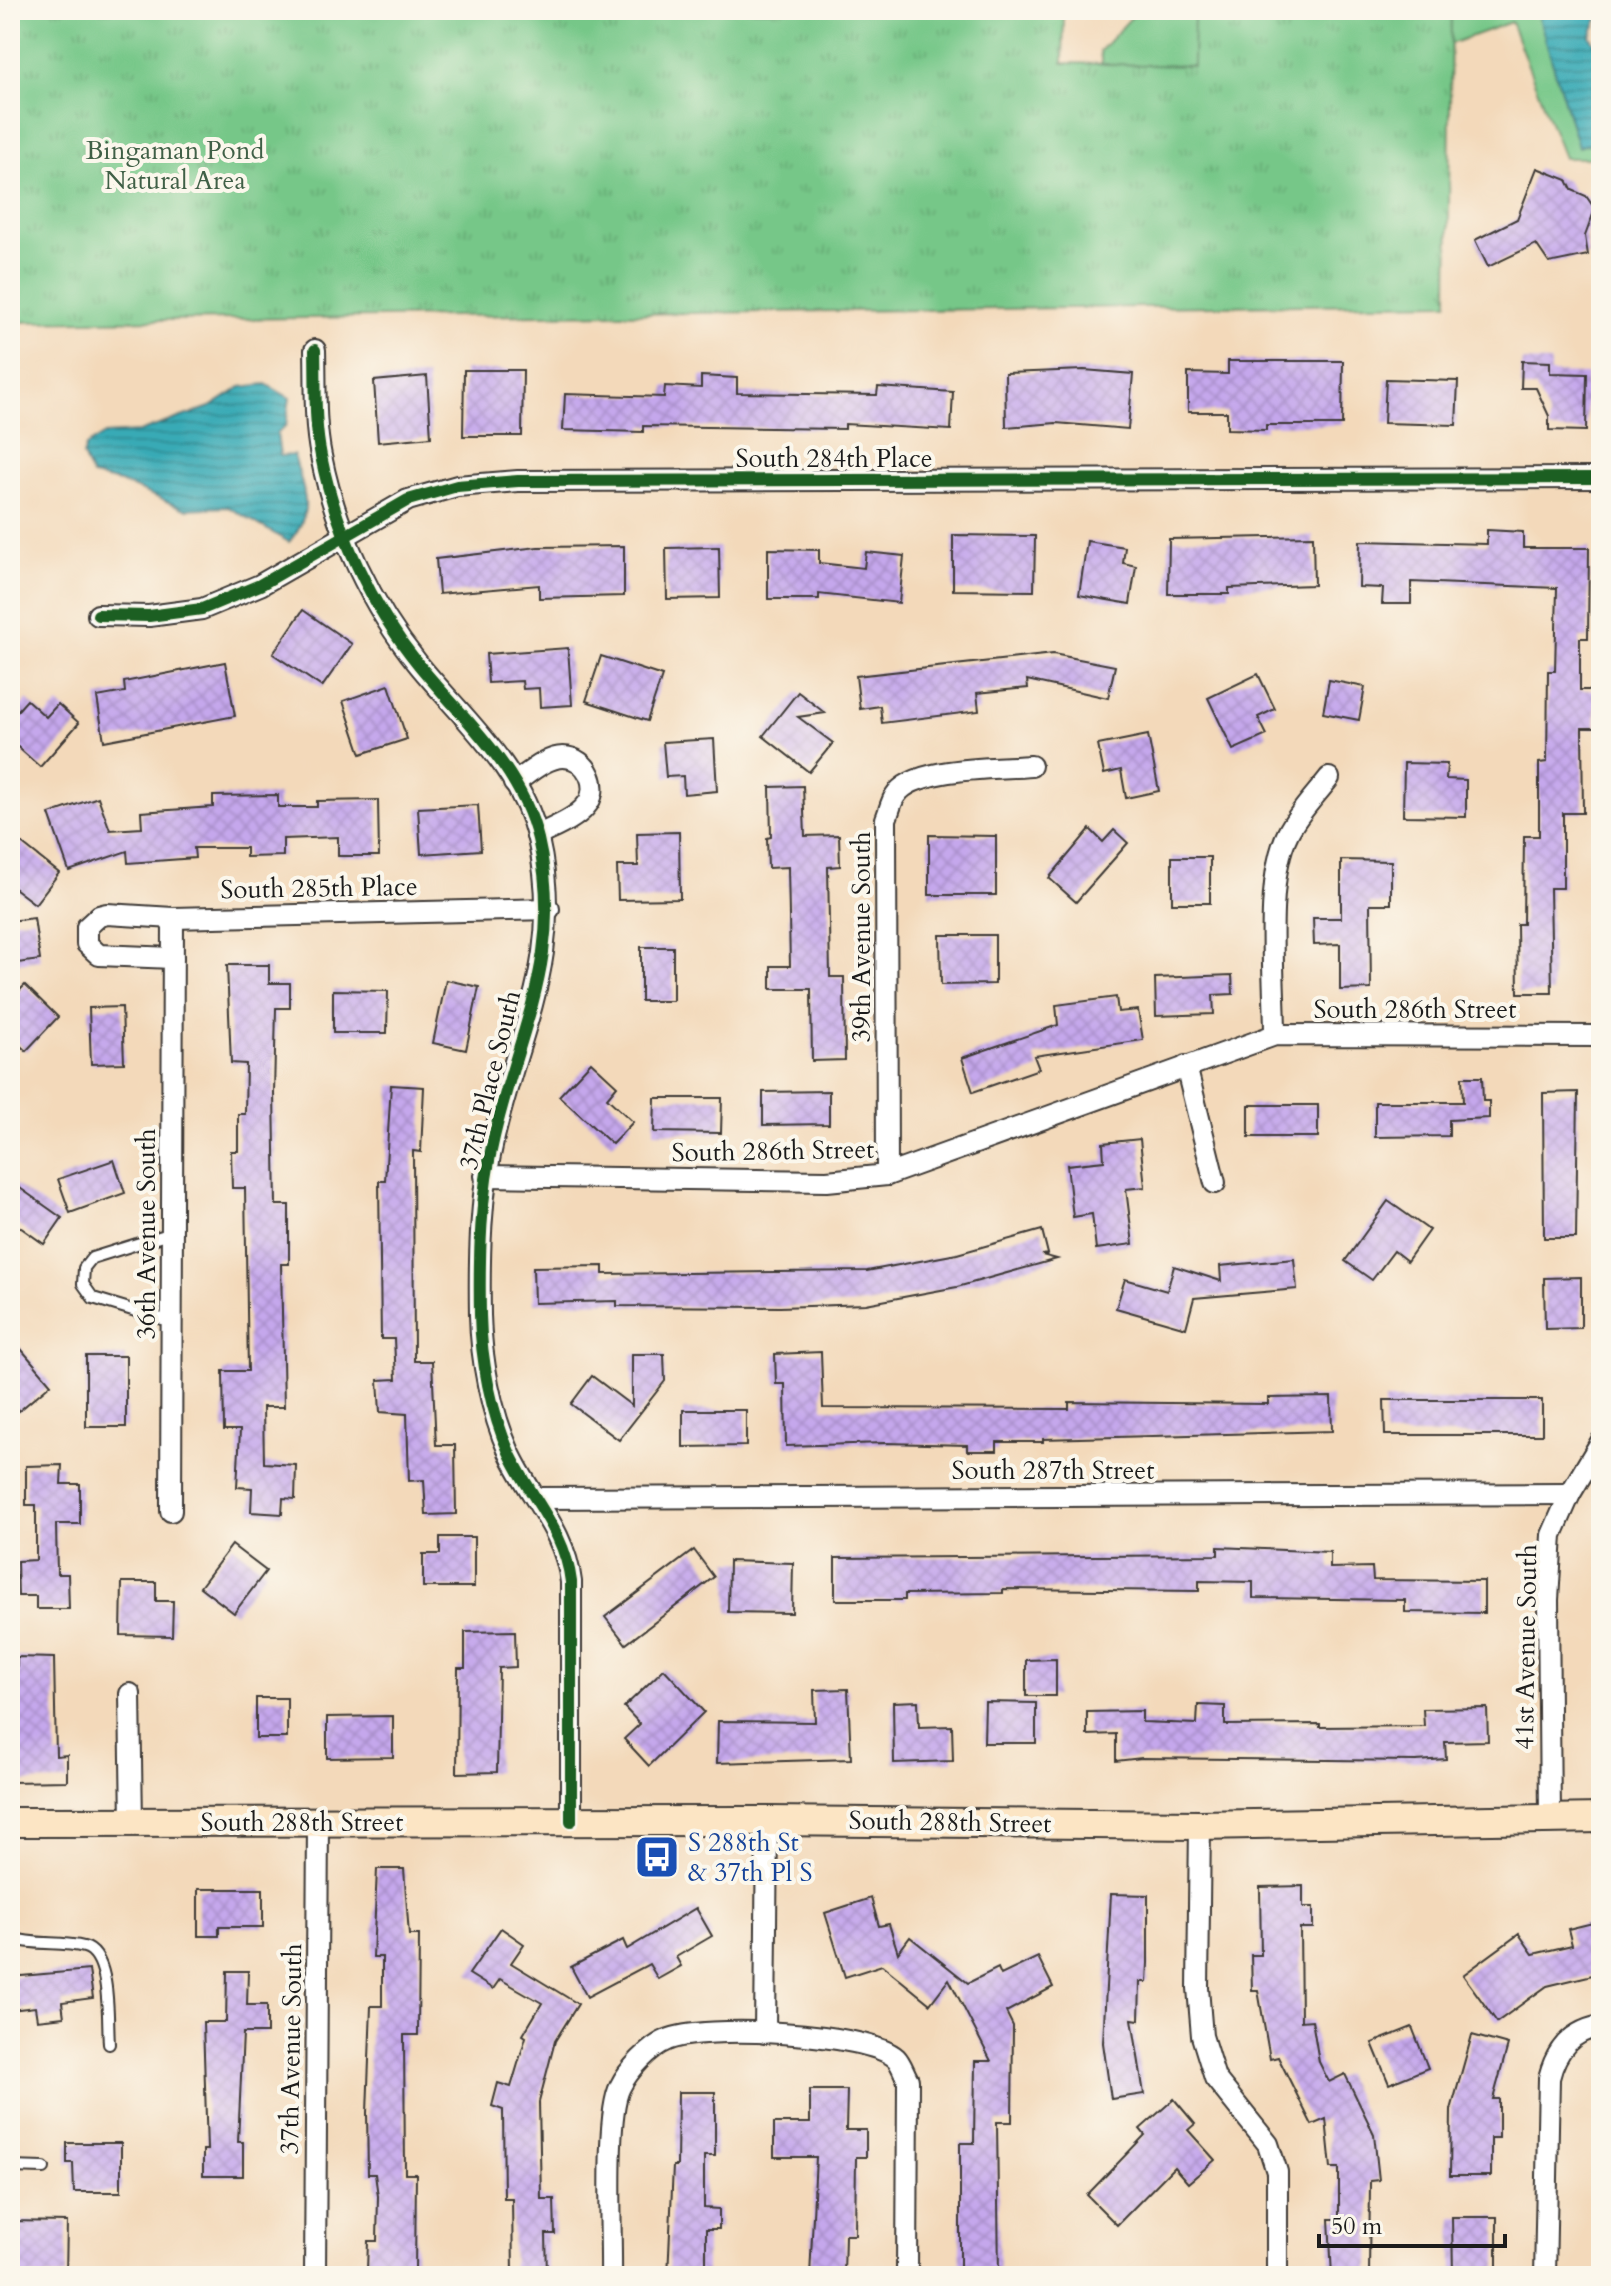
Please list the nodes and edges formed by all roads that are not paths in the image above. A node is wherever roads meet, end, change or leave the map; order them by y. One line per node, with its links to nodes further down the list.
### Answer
1 (315, 350): 3 (street)
2 (1601, 478): 3 (street, South 284th Place)
3 (345, 537): 4 (street, South 284th Place); 7 (street)
4 (98, 615)
5 (1031, 766): 15 (street, 39th Avenue South)
6 (1329, 778): 12 (street)
7 (514, 783): 8 (street); 8 (street)
8 (537, 836): 9 (street)
9 (549, 909): 10 (street, South 285th Place); 16 (street, 37th Place South)
10 (173, 918): 11 (street, 36th Avenue South); 11 (street, South 285th Place)
11 (173, 958): 18 (street, 36th Avenue South)
12 (1275, 1035): 13 (street, South 286th Street); 14 (street, South 286th Street)
13 (1601, 1036)
14 (1186, 1066): 15 (street, South 286th Street); 17 (street)
15 (887, 1175): 16 (street, South 286th Street)
16 (485, 1176): 22 (street, 37th Place South)
17 (1215, 1183)
18 (172, 1233): 19 (street, 36th Avenue South); 19 (lane)
19 (172, 1322): 23 (street, 36th Avenue South)
20 (1601, 1442): 21 (street, 41st Avenue South)
21 (1570, 1494): 22 (street, South 287th Street); 25 (street, 41st Avenue South)
22 (536, 1498): 27 (street, 37th Place South)
23 (171, 1511)
24 (130, 1694): 30 (street)
25 (1550, 1817): 26 (main road, South 288th Street); 32 (main road, South 288th Street)
26 (1601, 1818)
27 (571, 1821): 28 (main road, South 288th Street); 31 (main road, South 288th Street)
28 (767, 1821): 32 (main road, South 288th Street); 35 (street)
29 (10, 1822): 30 (main road, South 288th Street)
30 (132, 1822): 31 (main road, South 288th Street)
31 (318, 1822): 39 (street, 37th Avenue South)
32 (1200, 1825): 42 (street)
33 (10, 1938): 36 (lane)
34 (1601, 2026): 43 (street)
35 (765, 2033): 40 (street); 41 (street)
36 (109, 2044)
37 (10, 2167): 38 (lane)
38 (44, 2168)
39 (315, 2276)
40 (611, 2276)
41 (907, 2276)
42 (1277, 2276)
43 (1545, 2276)

